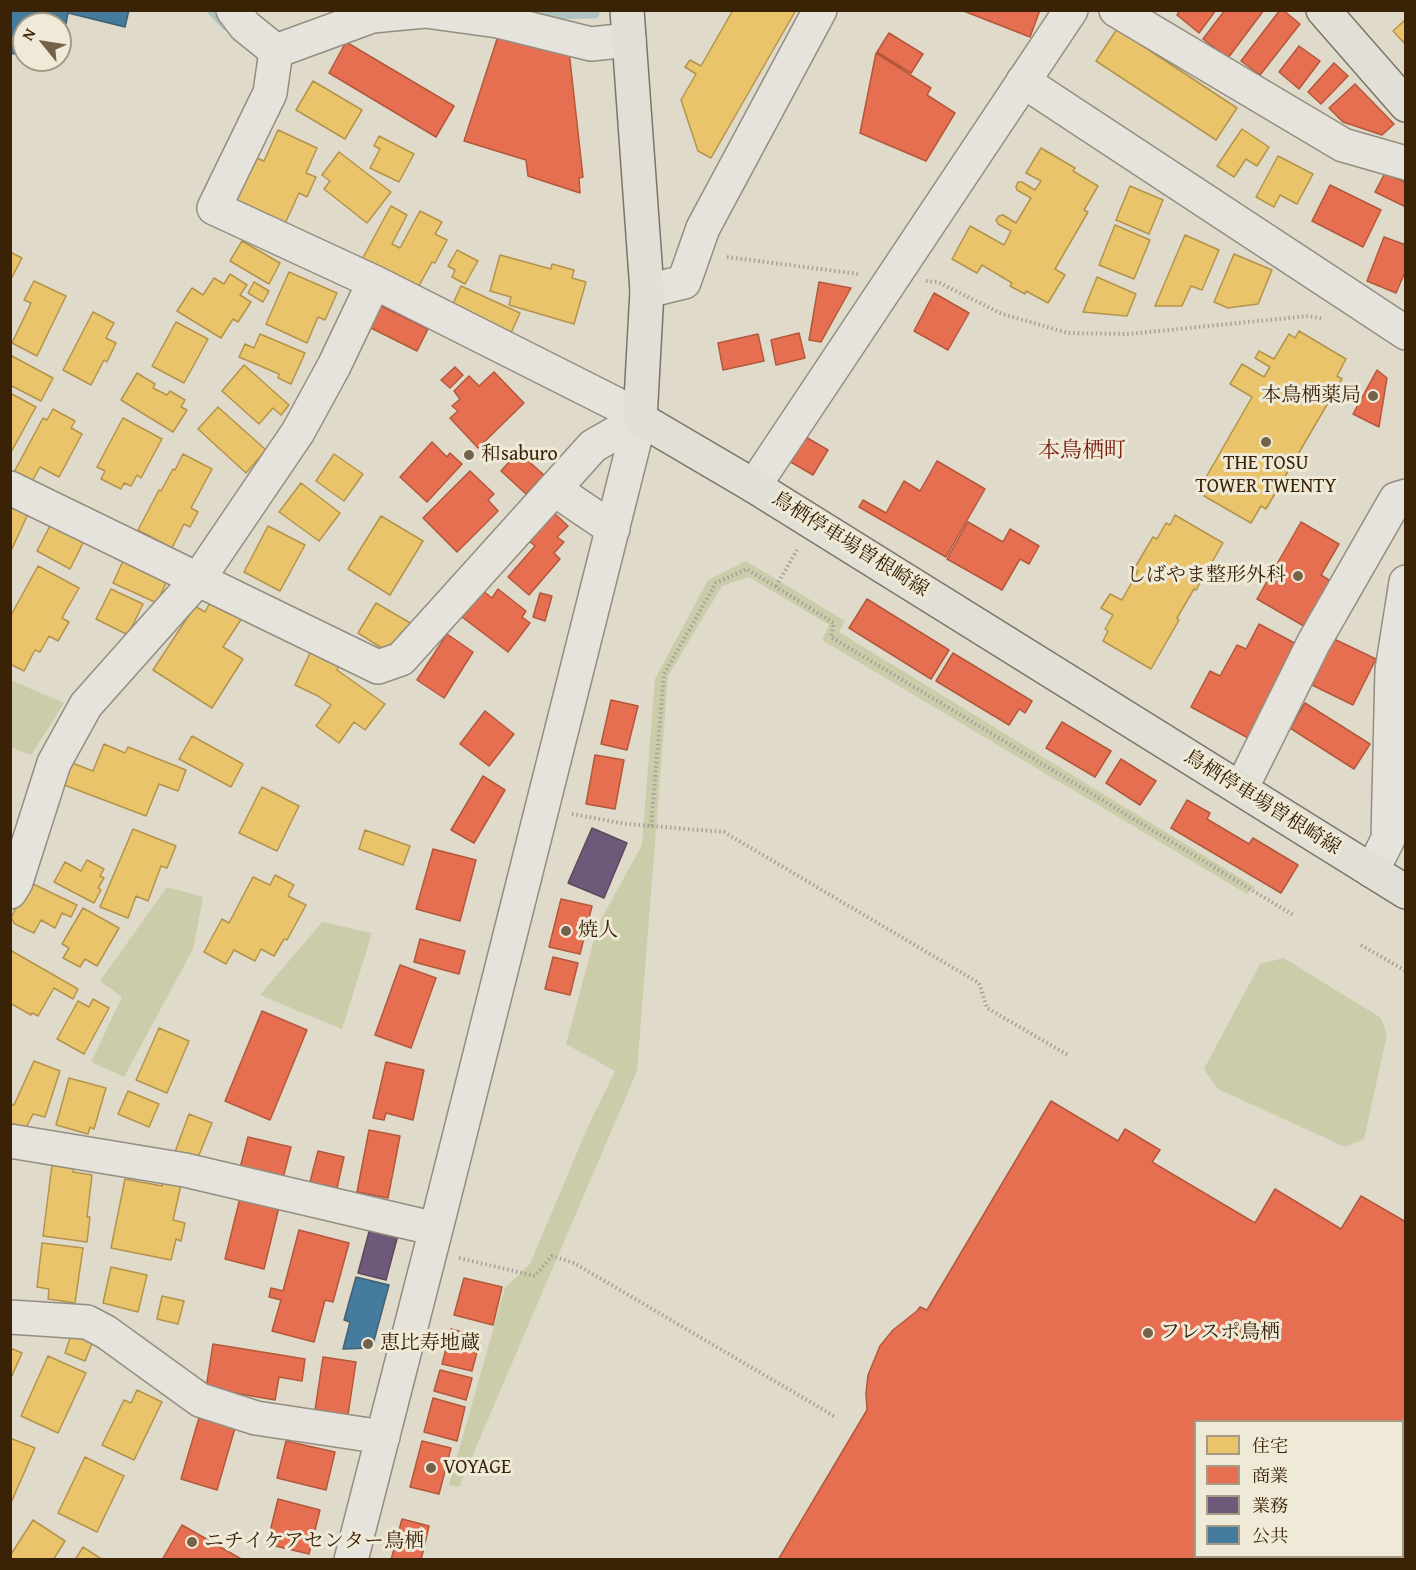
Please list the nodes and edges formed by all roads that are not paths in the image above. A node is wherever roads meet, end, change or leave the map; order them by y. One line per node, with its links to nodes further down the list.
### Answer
1 (234, 10): 7 (street)
2 (820, 10): 12 (street)
3 (1071, 10): 8 (street)
4 (1116, 10): 10 (street)
5 (1323, 10): 9 (main road)
6 (628, 26): 7 (street); 12 (main road)
7 (276, 51): 11 (street)
8 (1023, 81): 13 (street); 15 (street)
9 (1406, 105)
10 (1406, 163)
11 (374, 282): 14 (street); 20 (street)
12 (647, 291): 14 (main road)
13 (1406, 333)
14 (640, 419): 15 (main road, 鳥栖停車場曽根崎線); 17 (street); 19 (street)
15 (754, 486): 22 (main road, 鳥栖停車場曽根崎線)
16 (10, 488): 20 (street)
17 (554, 489): 19 (street); 20 (street)
18 (1406, 496): 22 (street)
19 (613, 529): 27 (street)
20 (199, 578): 25 (street)
21 (1406, 582): 23 (street)
22 (1241, 789): 23 (main road, 鳥栖停車場曽根崎線)
23 (1372, 871): 24 (main road, 鳥栖停車場曽根崎線)
24 (1406, 891)
25 (10, 892)
26 (10, 1141): 27 (street)
27 (434, 1238): 29 (street)
28 (10, 1317): 29 (street)
29 (383, 1437): 30 (street)
30 (351, 1560)

